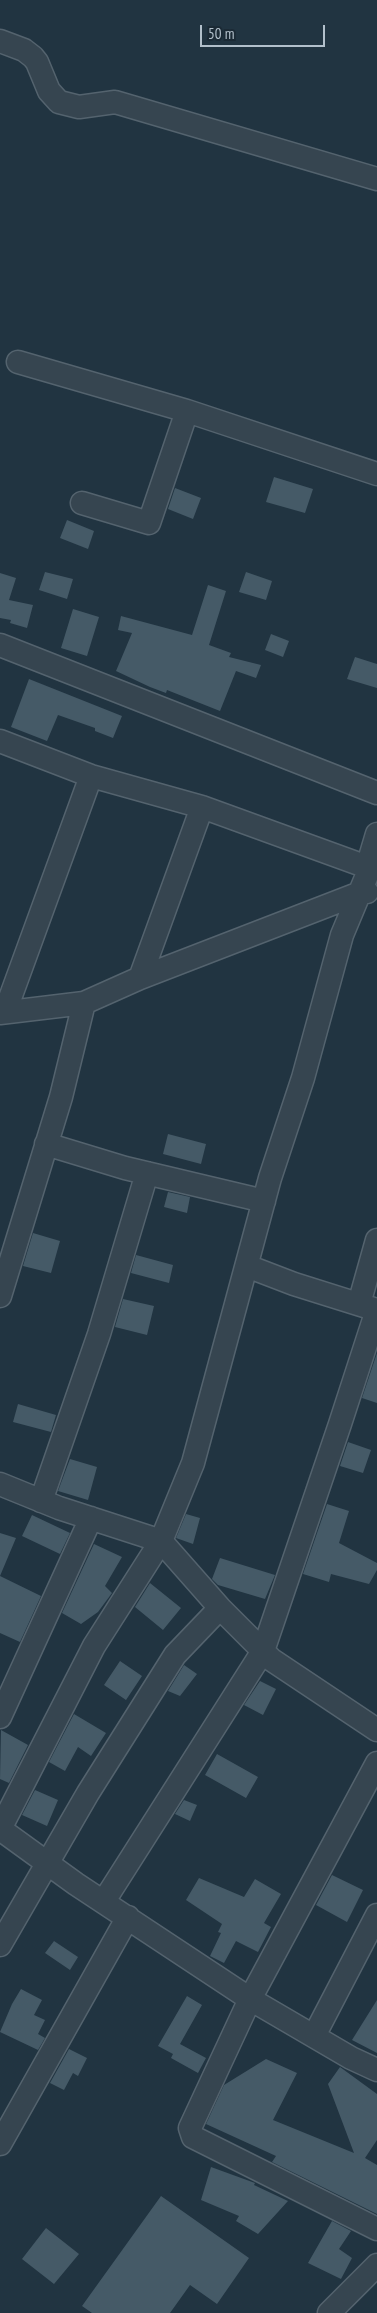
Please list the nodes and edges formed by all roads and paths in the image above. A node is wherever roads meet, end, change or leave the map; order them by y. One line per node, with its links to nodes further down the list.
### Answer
1 (0, 41): 2 (street)
2 (377, 179)
3 (18, 362): 4 (street)
4 (187, 411): 5 (street); 6 (street)
5 (377, 474)
6 (82, 504)
7 (0, 644): 10 (street)
8 (0, 741): 9 (street)
9 (91, 776): 11 (street); 17 (street)
10 (377, 793)
11 (202, 807): 13 (street); 15 (street)
12 (377, 834): 13 (street)
13 (370, 868): 14 (street)
14 (369, 892): 15 (street); 20 (street)
15 (140, 978): 16 (street)
16 (84, 1003): 17 (street); 18 (street)
17 (2, 1012)
18 (46, 1144): 19 (street); 23 (street)
19 (146, 1174): 20 (street); 26 (street)
20 (264, 1201): 22 (street)
21 (377, 1240): 24 (street)
22 (247, 1266): 24 (street); 28 (street)
23 (0, 1296)
24 (371, 1308): 30 (street)
25 (0, 1484): 26 (street)
26 (41, 1501): 27 (street)
27 (91, 1518): 28 (street); 31 (street)
28 (161, 1541): 29 (street); 34 (street)
29 (220, 1608): 30 (street); 35 (street)
30 (263, 1651): 32 (street); 36 (street)
31 (0, 1717)
32 (377, 1730)
33 (377, 1763): 40 (street)
34 (0, 1829): 35 (street)
35 (47, 1862): 36 (street); 39 (street)
36 (104, 1901): 38 (street)
37 (377, 1915): 41 (street)
38 (128, 1917): 40 (street); 43 (street)
39 (0, 1945)
40 (250, 1999): 41 (street); 44 (street)
41 (314, 2036): 42 (street)
42 (377, 2070)
43 (0, 2144)
44 (377, 2229)
45 (377, 2264): 46 (street)
46 (329, 2313)

